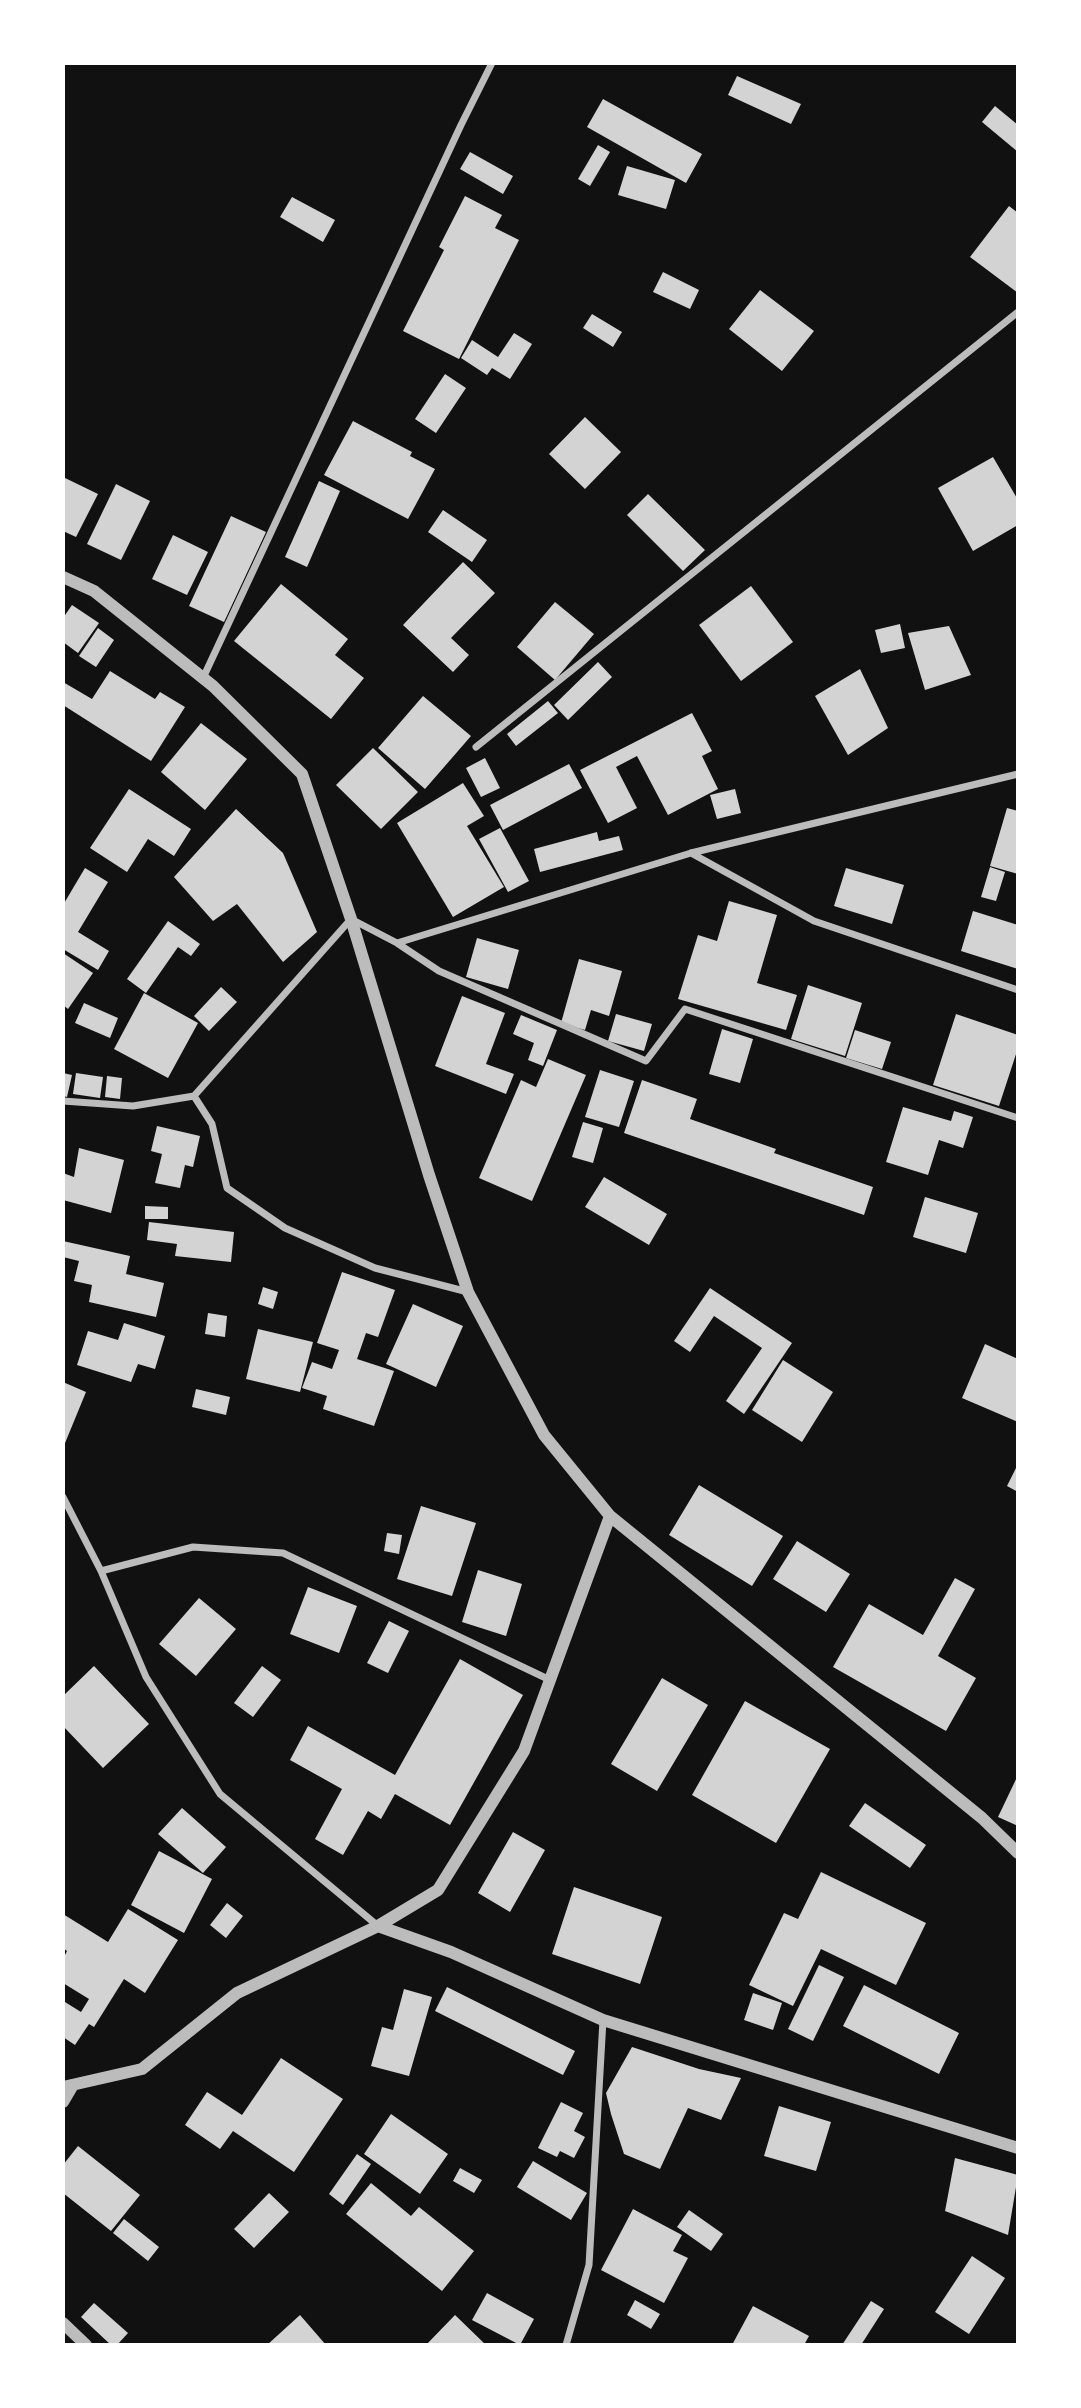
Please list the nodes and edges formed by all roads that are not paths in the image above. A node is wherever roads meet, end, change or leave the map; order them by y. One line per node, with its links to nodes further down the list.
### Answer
1 (492, 63): 4 (street)
2 (1018, 312): 5 (street)
3 (63, 578): 4 (street)
4 (203, 678): 8 (street)
5 (477, 747)
6 (1018, 774): 7 (street)
7 (691, 853): 9 (street); 10 (street)
8 (351, 919): 9 (street); 11 (street); 14 (street)
9 (397, 943): 13 (street)
10 (1018, 990)
11 (194, 1096): 12 (street); 14 (street)
12 (63, 1101)
13 (1018, 1118)
14 (468, 1292): 16 (street)
15 (63, 1497): 17 (street)
16 (610, 1516): 18 (street); 19 (street)
17 (101, 1571): 18 (street); 20 (street)
18 (550, 1679): 20 (street)
19 (1018, 1853)
20 (379, 1926): 21 (street); 22 (street)
21 (603, 2020): 24 (street); 27 (street)
22 (68, 2086): 23 (street)
23 (63, 2102)
24 (1018, 2148)
25 (63, 2323): 26 (street)
26 (86, 2345)
27 (566, 2345)

